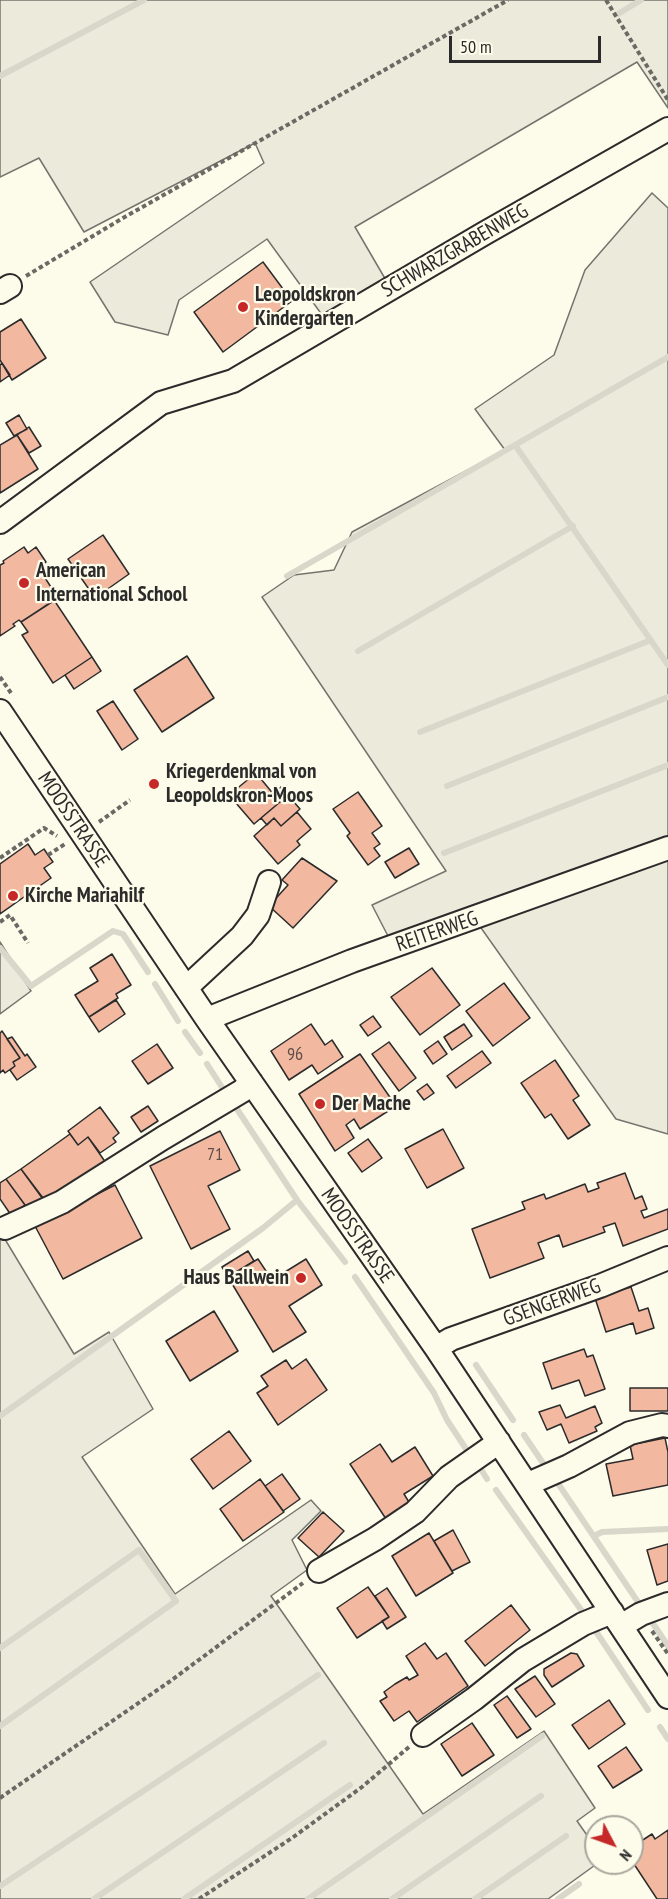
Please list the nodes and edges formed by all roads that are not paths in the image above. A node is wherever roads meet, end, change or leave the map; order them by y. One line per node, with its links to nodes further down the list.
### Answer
1 (668, 129): 2 (street, SCHWARZGRABENWEG)
2 (0, 522)
3 (0, 711): 6 (street, MOOSSTRASSE)
4 (668, 848): 7 (street, REITERWEG)
5 (269, 882): 6 (street)
6 (186, 988): 7 (street, MOOSSTRASSE)
7 (207, 1019): 8 (street, MOOSSTRASSE)
8 (251, 1082): 9 (street); 11 (street, MOOSSTRASSE)
9 (5, 1228)
10 (668, 1258): 11 (street, GSENGERWEG)
11 (435, 1348): 13 (street, MOOSSTRASSE)
12 (668, 1426): 14 (street)
13 (499, 1443): 14 (street, MOOSSTRASSE); 15 (street)
14 (528, 1484): 17 (street, MOOSSTRASSE)
15 (319, 1570)
16 (668, 1604): 17 (street)
17 (617, 1619): 18 (street, MOOSSTRASSE); 19 (street)
18 (668, 1697)
19 (423, 1735)

